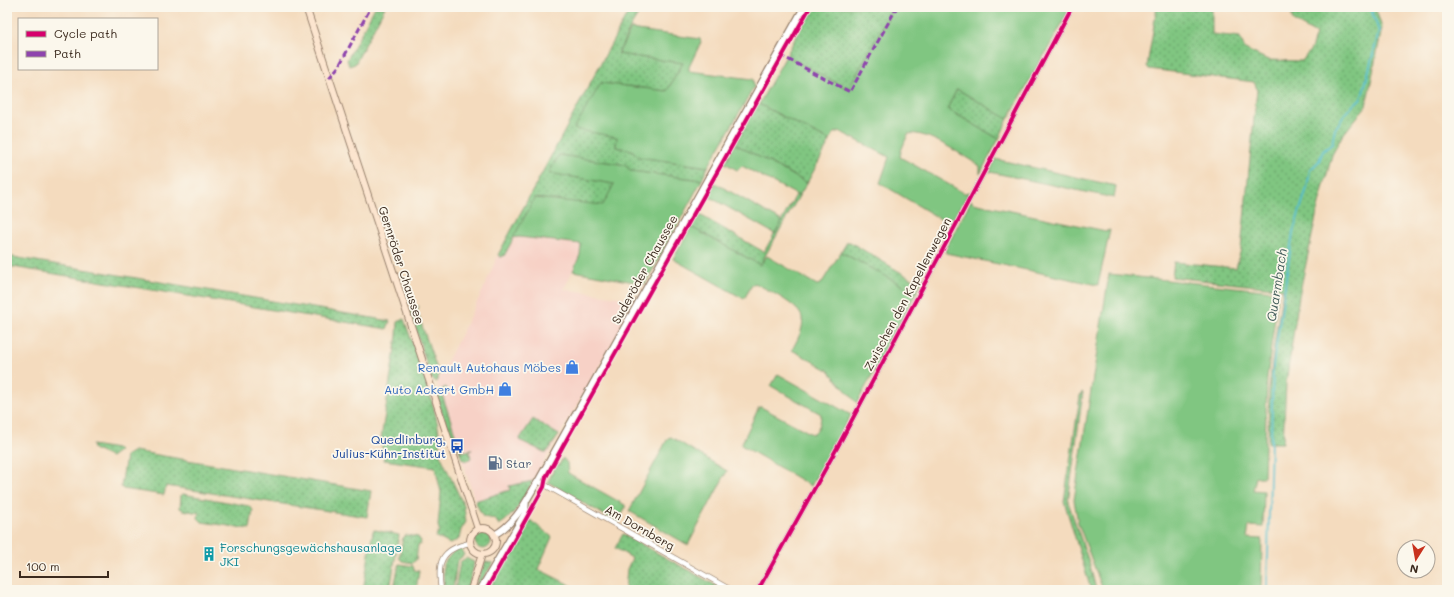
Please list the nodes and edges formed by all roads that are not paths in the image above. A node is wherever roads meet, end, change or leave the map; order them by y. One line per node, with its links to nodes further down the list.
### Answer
1 (306, 7): 6 (main road, Gernröder Chaussee)
2 (804, 7): 4 (street, Suderöder Chaussee)
3 (1072, 7): 14 (street, Zwischen den Kapellenwegen)
4 (538, 481): 5 (street, Suderöder Chaussee); 13 (street, Am Dornberg)
5 (526, 501): 7 (street, Suderöder Chaussee); 12 (street)
6 (478, 529): 7 (main road); 8 (main road)
7 (494, 535): 9 (main road)
8 (470, 542): 9 (main road); 10 (street)
9 (482, 554): 11 (main road)
10 (441, 590)
11 (471, 590)
12 (480, 590)
13 (731, 590)
14 (758, 590)

